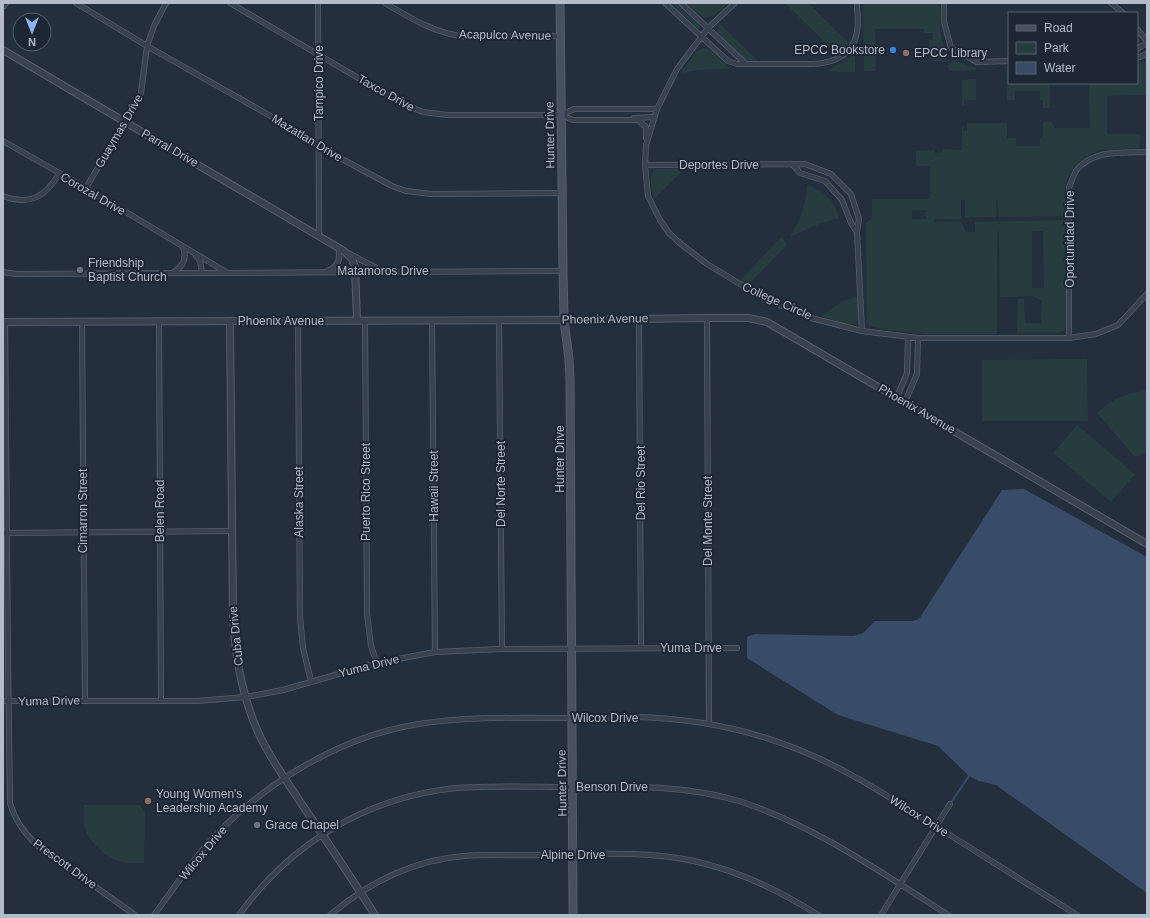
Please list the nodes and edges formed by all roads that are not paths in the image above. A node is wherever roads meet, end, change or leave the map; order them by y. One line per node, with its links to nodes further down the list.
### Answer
1 (76, 3): 20 (street, Mazatlan Drive)
2 (166, 3): 20 (street, Guaymas Drive)
3 (230, 3): 23 (street, Taxco Drive)
4 (318, 3): 23 (street, Tampico Drive)
5 (385, 3): 17 (street, Acapulco Avenue)
6 (560, 3): 17 (main road, Hunter Drive)
7 (665, 3): 18 (street)
8 (681, 3): 14 (street)
9 (734, 3): 14 (street, College Circle)
10 (857, 3): 25 (street)
11 (944, 3): 24 (street)
12 (1111, 3): 13 (street)
13 (1122, 12)
14 (708, 28): 18 (street, College Circle); 25 (street)
15 (1138, 30): 16 (street); 19 (street)
16 (1147, 33)
17 (560, 36): 27 (main road, Hunter Drive)
18 (701, 37): 25 (street); 26 (street, College Circle)
19 (1147, 42): 21 (street)
20 (147, 46): 30 (street, Guaymas Drive); 33 (street, Mazatlan Drive)
21 (1138, 48)
22 (3, 50): 30 (street, Parral Drive)
23 (318, 55): 27 (street, Taxco Drive); 33 (street, Tampico Drive)
24 (1008, 62)
25 (746, 64)
26 (657, 109): 27 (street); 28 (street, College Circle)
27 (561, 115): 29 (street); 39 (main road, Hunter Drive)
28 (654, 117): 29 (street); 32 (street, College Circle)
29 (630, 119): 32 (street)
30 (124, 121): 38 (street, Guaymas Drive); 42 (street, Parral Drive)
31 (3, 141): 37 (street, Corozal Drive)
32 (646, 144): 35 (street, College Circle)
33 (319, 145): 39 (street, Mazatlan Drive); 42 (street, Tampico Drive)
34 (1147, 152): 71 (street, Oportunidad Drive)
35 (645, 164): 36 (street, Deportes Drive); 68 (street, College Circle)
36 (793, 165): 41 (street, Deportes Drive); 41 (street, Deportes Drive)
37 (59, 174): 38 (street, Corozal Drive); 40 (street)
38 (86, 188): 43 (street, Corozal Drive)
39 (562, 193): 49 (main road, Hunter Drive)
40 (3, 196)
41 (857, 232): 68 (street, Deportes Drive)
42 (319, 235): 44 (street, Parral Drive)
43 (183, 247): 46 (street, Corozal Drive); 53 (street)
44 (338, 247): 45 (street, Parral Drive); 52 (street)
45 (344, 251): 47 (street, Parral Drive); 48 (street, Parral Drive)
46 (194, 252): 51 (street); 54 (street, Corozal Drive)
47 (356, 270): 48 (street, Matamoros Drive); 52 (street, Matamoros Drive); 58 (street)
48 (383, 271): 49 (street, Matamoros Drive)
49 (563, 271): 61 (main road, Hunter Drive)
50 (3, 272): 53 (street, Matamoros Drive)
51 (202, 272): 53 (street, Matamoros Drive); 54 (street, Matamoros Drive)
52 (324, 272): 54 (street, Matamoros Drive)
53 (172, 273)
54 (227, 273)
55 (1147, 294): 71 (street, College Circle)
56 (639, 318): 57 (street, Phoenix Avenue); 61 (street, Phoenix Avenue); 79 (street, Del Rio Street)
57 (707, 318): 72 (street, Phoenix Avenue); 80 (street, Del Monte Street)
58 (357, 320): 64 (street, Phoenix Avenue); 65 (street, Phoenix Avenue)
59 (432, 320): 60 (street, Phoenix Avenue); 65 (street, Phoenix Avenue); 84 (street, Hawaii Street)
60 (499, 320): 61 (street, Phoenix Avenue); 82 (street, Del Norte Street)
61 (564, 320): 83 (main road, Hunter Drive)
62 (159, 321): 63 (street, Phoenix Avenue); 67 (street, Phoenix Avenue); 76 (street, Belen Road)
63 (230, 321): 64 (street, Phoenix Avenue); 74 (street, Cuba Drive)
64 (298, 321): 86 (street, Alaska Street)
65 (365, 321): 85 (street, Puerto Rico Street)
66 (4, 322): 67 (street, Phoenix Avenue); 77 (street, Prescott Drive)
67 (82, 322): 75 (street, Cimarron Street)
68 (862, 331): 69 (street, College Circle)
69 (908, 338): 70 (street, College Circle); 72 (street)
70 (918, 338): 71 (street, College Circle); 73 (street)
71 (1069, 338)
72 (897, 397): 73 (street, Phoenix Avenue)
73 (905, 402): 78 (street, Phoenix Avenue)
74 (231, 531): 76 (street); 87 (street, Cuba Drive)
75 (84, 532): 76 (street); 77 (street); 89 (street, Cimarron Street)
76 (161, 532): 90 (street, Belen Road)
77 (5, 533): 88 (street, Prescott Drive)
78 (1147, 544)
79 (641, 648): 80 (street, Yuma Drive); 83 (street, Yuma Drive)
80 (709, 648): 81 (street, Yuma Drive); 92 (street, Del Monte Street)
81 (737, 648)
82 (502, 649): 83 (street, Yuma Drive); 84 (street, Yuma Drive)
83 (572, 649): 91 (main road, Hunter Drive)
84 (435, 652): 85 (street, Yuma Drive)
85 (376, 662): 86 (street, Yuma Drive)
86 (311, 681): 87 (street, Yuma Drive)
87 (246, 697): 90 (street, Yuma Drive); 93 (street, Cuba Drive)
88 (6, 701): 89 (street, Yuma Drive); 101 (street, Prescott Drive)
89 (85, 701): 90 (street, Yuma Drive)
90 (161, 701)
91 (572, 718): 92 (street, Wilcox Drive); 93 (street, Wilcox Drive); 94 (main road, Hunter Drive)
92 (709, 724): 96 (street, Wilcox Drive)
93 (285, 778): 97 (street, Cuba Drive); 102 (street, Wilcox Drive)
94 (573, 787): 97 (street, Benson Drive); 98 (main road, Hunter Drive); 99 (street, Benson Drive)
95 (950, 804): 96 (street)
96 (936, 827): 99 (street); 110 (street, Wilcox Drive)
97 (322, 835): 100 (street, Cuba Drive); 103 (street, Benson Drive)
98 (573, 854): 100 (street, Alpine Drive); 106 (main road, Hunter Drive); 107 (street, Alpine Drive)
99 (900, 885): 108 (street); 109 (street, Benson Drive)
100 (360, 892): 104 (street, Alpine Drive); 105 (street, Cuba Drive)
101 (135, 915)
102 (154, 915)
103 (239, 915)
104 (330, 915)
105 (374, 915)
106 (573, 915)
107 (818, 915)
108 (881, 915)
109 (948, 915)
110 (1077, 915)

